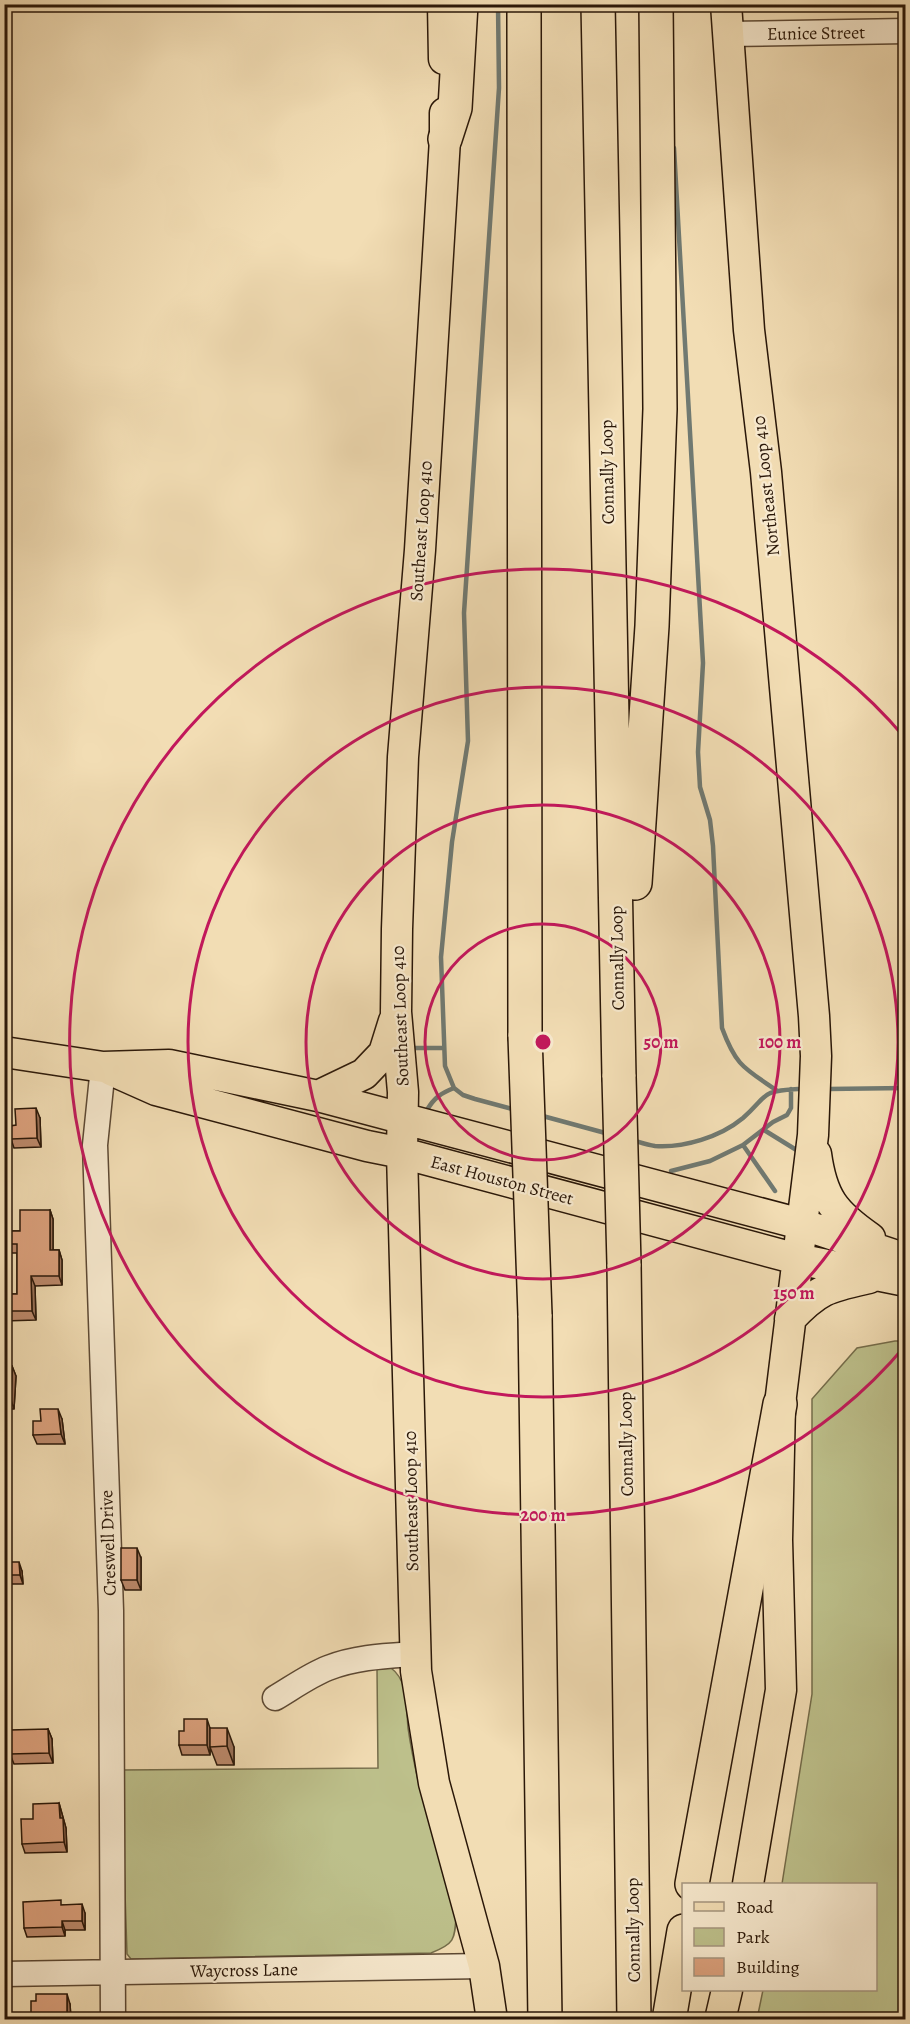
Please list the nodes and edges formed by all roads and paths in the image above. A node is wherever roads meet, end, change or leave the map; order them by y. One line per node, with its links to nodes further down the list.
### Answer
1 (443, 4): 10 (main road, Southeast Loop 410)
2 (462, 4): 10 (highway)
3 (502, 4): 11 (highway)
4 (524, 4): 11 (highway)
5 (598, 4): 12 (highway, Connally Loop)
6 (656, 4): 12 (highway)
7 (726, 4): 9 (main road, Northeast Loop 410)
8 (906, 31): 9 (street, Eunice Street)
9 (727, 34): 18 (main road, Northeast Loop 410)
10 (445, 139): 13 (main road, Southeast Loop 410)
11 (524, 465): 36 (highway, bridge)
12 (618, 963): 37 (highway, Connally Loop, bridge)
13 (396, 1012): 16 (main road); 17 (main road, Southeast Loop 410)
14 (4, 1052): 15 (main road, East Houston Street)
15 (103, 1067): 16 (main road, East Houston Street); 19 (main road, East Houston Street); 31 (street, Creswell Drive)
16 (318, 1096): 17 (main road, East Houston Street)
17 (403, 1119): 19 (main road, Southeast Loop 410); 20 (main road, East Houston Street)
18 (813, 1135): 20 (main road); 22 (main road)
19 (402, 1153): 21 (main road, East Houston Street); 25 (main road, Southeast Loop 410)
20 (801, 1224): 21 (main road); 22 (main road, East Houston Street)
21 (797, 1259): 22 (main road, East Houston Street); 23 (main road)
22 (896, 1268): 23 (main road)
23 (790, 1319): 24 (main road)
24 (780, 1404): 27 (highway); 28 (main road)
25 (415, 1654): 26 (street); 30 (main road, Southeast Loop 410)
26 (275, 1698)
27 (692, 1883)
28 (748, 1883)
29 (682, 1943): 38 (highway)
30 (484, 1966): 31 (street, Waycross Lane); 35 (main road, Southeast Loop 410)
31 (112, 1973): 32 (street, Waycross Lane); 34 (street, Creswell Drive)
32 (4, 1974)
33 (727, 1991): 39 (main road)
34 (113, 2019)
35 (492, 2019)
36 (545, 2019)
37 (634, 2019)
38 (669, 2019)
39 (720, 2019)

